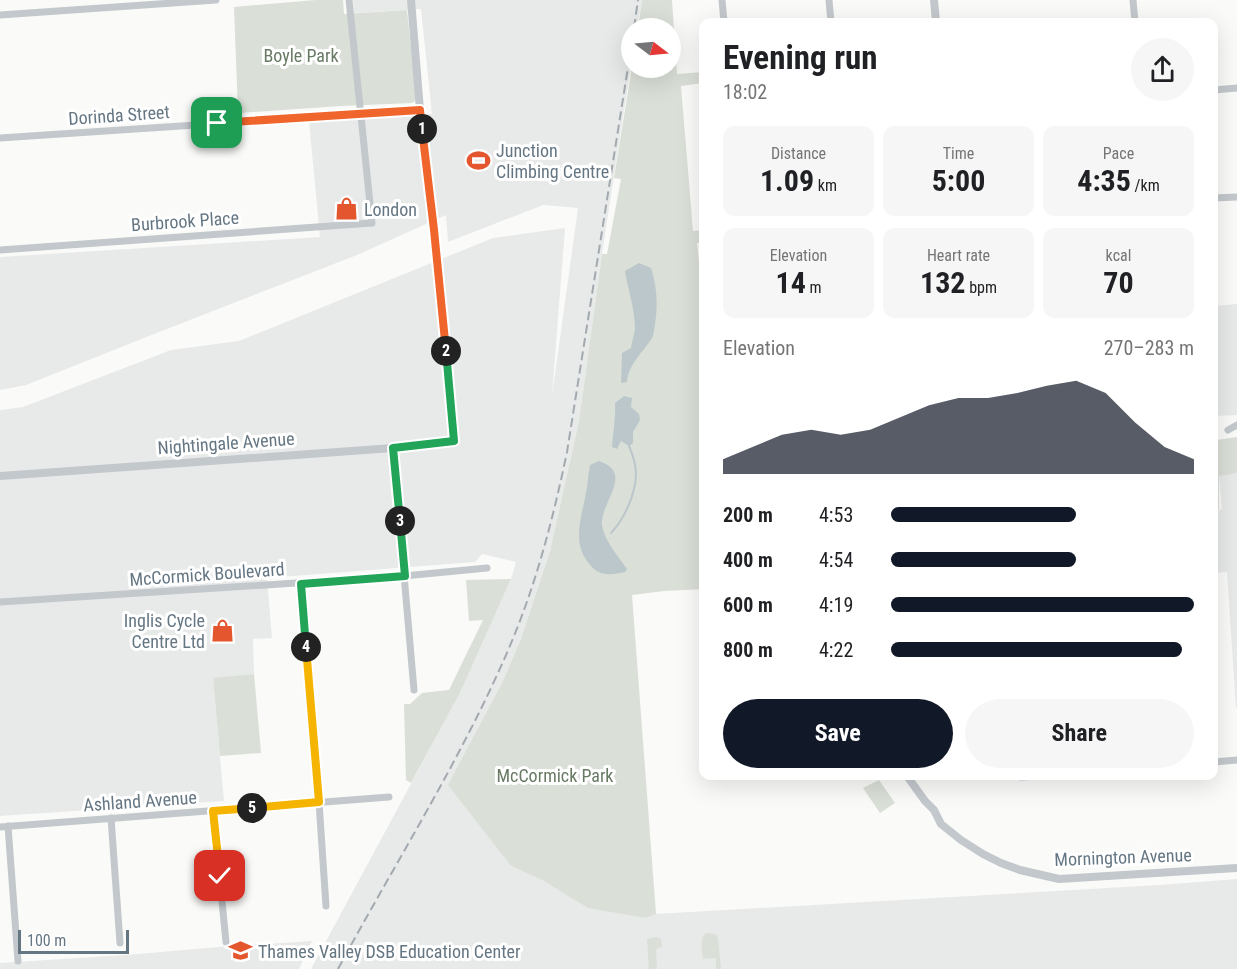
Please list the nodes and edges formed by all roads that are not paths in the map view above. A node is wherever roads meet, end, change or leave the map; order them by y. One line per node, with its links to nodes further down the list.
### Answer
1 (216, 0): 8 (street)
2 (349, 0): 16 (street)
3 (411, 0): 15 (street)
4 (722, 0): 9 (street)
5 (829, 0): 10 (street)
6 (934, 0): 11 (street)
7 (1133, 0): 12 (street)
8 (0, 15)
9 (724, 18)
10 (831, 18)
11 (936, 18)
12 (1135, 18)
13 (1237, 88): 14 (street)
14 (1218, 90)
15 (420, 110): 16 (street, Dorinda Street); 23 (street, Nightingale Avenue)
16 (361, 114): 17 (street, Dorinda Street); 20 (street, Burbrook Place)
17 (0, 138)
18 (1237, 196): 19 (street)
19 (1218, 198)
20 (0, 250)
21 (1237, 425): 22 (street)
22 (1228, 430)
23 (393, 448): 24 (street, Nightingale Avenue); 26 (street)
24 (0, 476)
25 (487, 568): 26 (street, McCormick Boulevard)
26 (405, 576): 27 (street, McCormick Boulevard); 29 (street)
27 (301, 584): 28 (street, McCormick Boulevard); 34 (street)
28 (0, 602)
29 (414, 690)
30 (1237, 760): 31 (street)
31 (1218, 762)
32 (910, 780): 38 (street, Mornington Avenue)
33 (389, 797): 34 (street, Ashland Avenue)
34 (319, 802): 35 (street, Ashland Avenue); 39 (street)
35 (213, 811): 36 (street, Ashland Avenue); 40 (street)
36 (111, 818): 37 (street, Ashland Avenue); 41 (street)
37 (4, 827): 42 (street)
38 (1237, 868)
39 (326, 906)
40 (226, 942)
41 (120, 943)
42 (18, 961)

